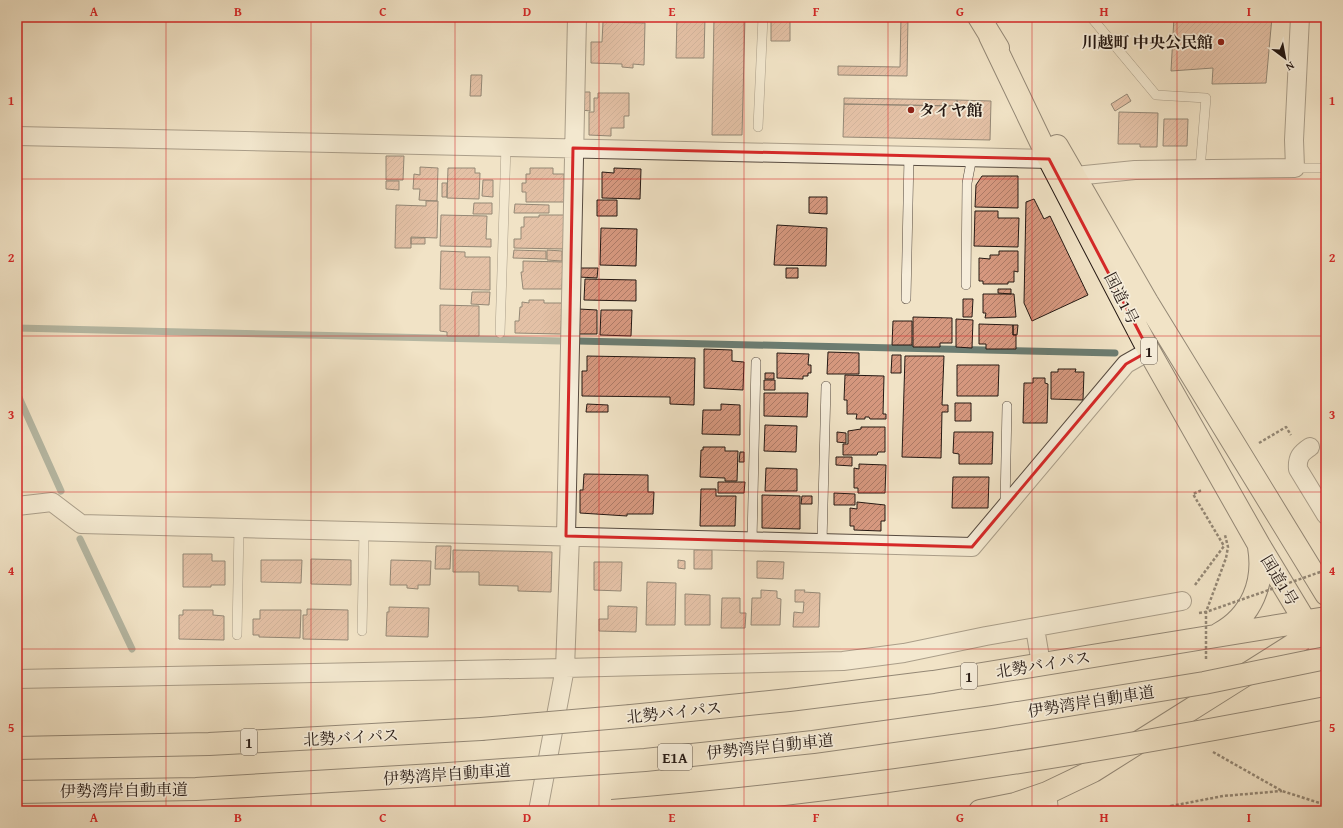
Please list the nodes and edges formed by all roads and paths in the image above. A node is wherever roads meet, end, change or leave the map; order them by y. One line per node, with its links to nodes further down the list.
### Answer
1 (577, 17): 9 (street)
2 (762, 17): 6 (lane)
3 (1091, 17): 15 (lane)
4 (1300, 17): 13 (street)
5 (987, 23): 12 (highway, 国道1号 / 1); 16 (highway, 国道1号 / 1)
6 (758, 127)
7 (17, 136): 8 (street)
8 (506, 146): 9 (street); 19 (lane)
9 (573, 148): 10 (street); 33 (street)
10 (909, 156): 11 (street); 18 (lane)
11 (972, 157): 12 (street); 17 (lane)
12 (1049, 159): 20 (highway, 国道1号 / 1)
13 (1295, 168): 14 (lane); 15 (street)
14 (1326, 168)
15 (1200, 169): 16 (street)
16 (1075, 176): 38 (highway, 国道1号 / 1)
17 (966, 285)
18 (906, 298)
19 (500, 333)
20 (1149, 351): 28 (street); 36 (highway, 国道1号 / 1)
21 (756, 362): 34 (lane)
22 (826, 386): 35 (lane)
23 (1007, 406): 28 (lane)
24 (1255, 437): 25 (path)
25 (1306, 450): 29 (street)
26 (1197, 484): 37 (path)
27 (17, 506): 30 (street)
28 (1005, 509): 35 (street)
29 (1326, 515)
30 (239, 527): 32 (street); 44 (lane)
31 (1222, 528): 40 (path)
32 (364, 531): 33 (street); 43 (lane)
33 (568, 536): 34 (street); 48 (street)
34 (752, 541): 35 (street)
35 (822, 543)
36 (1259, 545): 41 (highway, 国道1号 / 1); 45 (highway)
37 (1194, 586)
38 (1326, 594)
39 (1182, 601): 42 (street)
40 (1206, 612)
41 (1317, 624): 45 (highway, 北勢バイパス / 1); 46 (highway, 国道1号 / 1); 54 (highway)
42 (1035, 628): 47 (street); 48 (street)
43 (362, 631)
44 (237, 635)
45 (1215, 636): 47 (highway, 北勢バイパス / 1)
46 (1326, 657): 53 (highway, 伊勢湾岸自動車道 / E1A, bridge)
47 (1041, 664): 51 (highway, 北勢バイパス / 1, bridge)
48 (565, 668): 49 (street); 55 (street)
49 (17, 679)
50 (1326, 708): 56 (highway, bridge)
51 (17, 748)
52 (1282, 791): 58 (path)
53 (17, 792)
54 (1048, 802): 57 (highway)
55 (538, 811)
56 (612, 811)
57 (980, 811)
58 (1172, 811)

